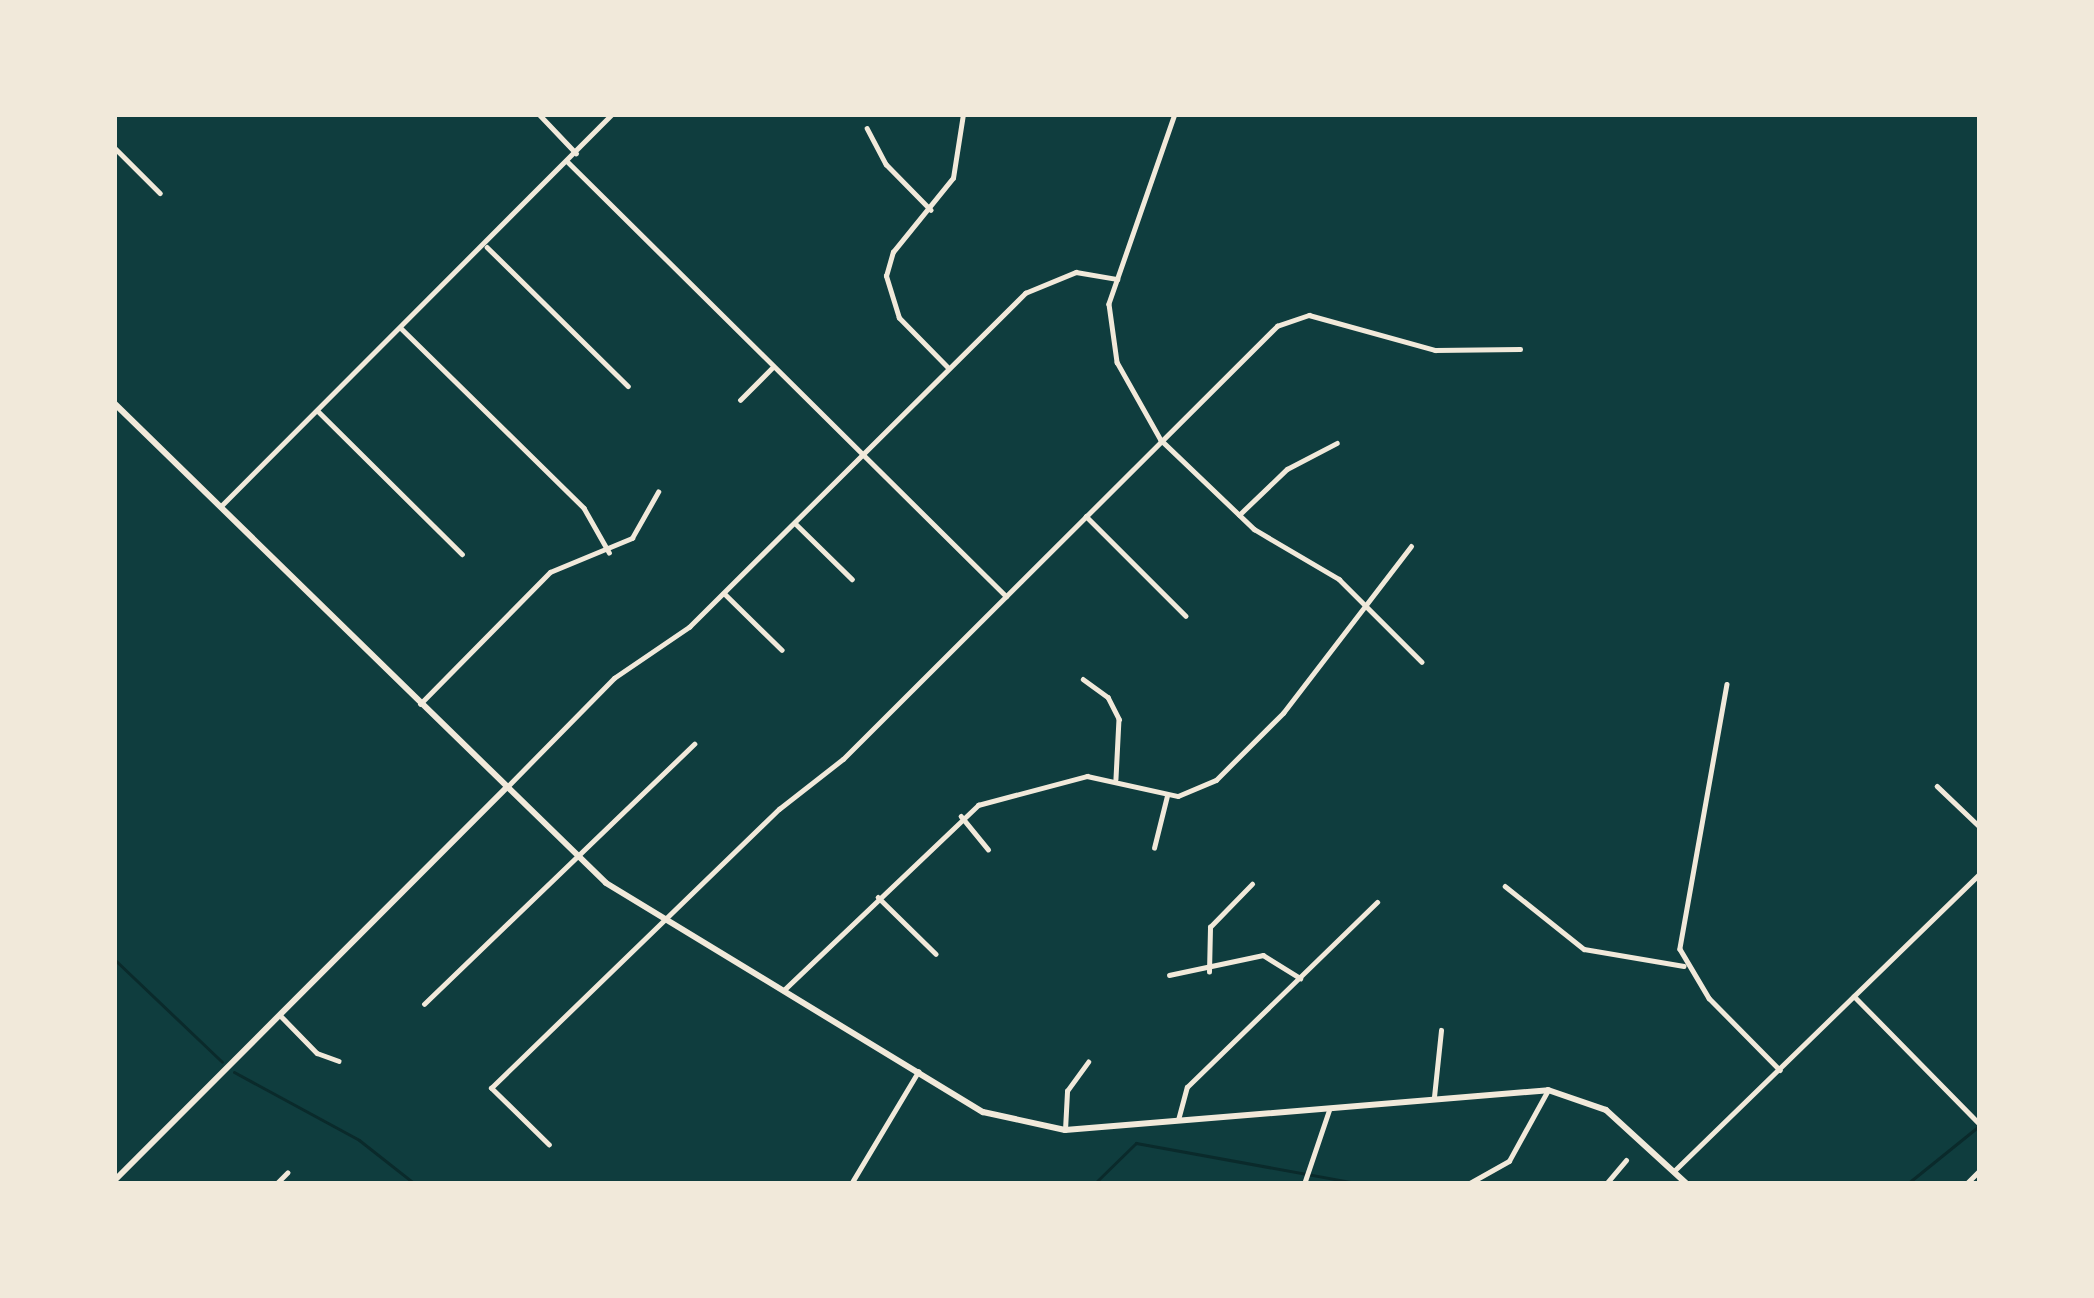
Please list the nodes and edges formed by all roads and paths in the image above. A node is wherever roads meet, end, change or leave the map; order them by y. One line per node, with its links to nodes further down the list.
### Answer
1 (538, 114): 7 (street)
2 (612, 114): 7 (street)
3 (963, 114): 10 (street)
4 (1175, 114): 12 (street)
5 (867, 128): 10 (street)
6 (114, 147): 9 (street)
7 (576, 153): 8 (street)
8 (568, 161): 11 (street); 15 (street)
9 (160, 193)
10 (931, 210): 16 (street)
11 (485, 245): 13 (street); 17 (street)
12 (1117, 279): 16 (street); 21 (street)
13 (400, 328): 20 (street); 30 (street)
14 (1520, 349): 21 (street)
15 (773, 367): 18 (street); 23 (street)
16 (948, 368): 23 (street)
17 (628, 386)
18 (740, 400)
19 (114, 403): 25 (main road)
20 (318, 411): 25 (street); 31 (street)
21 (1161, 440): 26 (street); 27 (street)
22 (1337, 442): 26 (street)
23 (862, 454): 28 (street); 34 (street)
24 (658, 492): 30 (street)
25 (221, 507): 41 (main road)
26 (1239, 515): 35 (street)
27 (1086, 517): 34 (street); 36 (street)
28 (795, 523): 32 (street); 33 (street)
29 (1411, 546): 35 (street)
30 (609, 552): 41 (street)
31 (462, 554)
32 (852, 579)
33 (724, 593): 37 (street); 45 (street)
34 (1006, 596): 57 (street)
35 (1367, 607): 38 (street); 46 (street)
36 (1186, 616)
37 (782, 650)
38 (1422, 662)
39 (1083, 679): 43 (street)
40 (1727, 684): 59 (street)
41 (420, 704): 45 (main road)
42 (694, 744): 51 (street)
43 (1116, 779): 46 (street); 47 (street)
44 (1937, 786): 48 (street)
45 (506, 788): 51 (main road); 66 (main road)
46 (1167, 796): 49 (street)
47 (961, 816): 50 (street); 55 (street)
48 (1980, 827)
49 (1154, 848)
50 (988, 849)
51 (575, 855): 57 (main road); 65 (street)
52 (1980, 873): 64 (street)
53 (1252, 884): 60 (street)
54 (1505, 886): 59 (street)
55 (878, 897): 58 (street); 63 (street)
56 (1377, 902): 62 (street)
57 (668, 921): 63 (main road); 78 (street)
58 (936, 954)
59 (1684, 966): 70 (street)
60 (1209, 972): 61 (street); 62 (street)
61 (1169, 975)
62 (1300, 978): 75 (street)
63 (785, 990): 71 (main road)
64 (1854, 996): 70 (street); 76 (street)
65 (424, 1004)
66 (280, 1016): 68 (street); 83 (main road)
67 (1441, 1030): 73 (street)
68 (339, 1061)
69 (1088, 1062): 77 (street)
70 (1780, 1070): 81 (street)
71 (918, 1072): 77 (main road); 85 (street)
72 (1548, 1090): 73 (main road); 81 (main road); 87 (street)
73 (1434, 1097): 74 (main road)
74 (1330, 1107): 75 (main road); 86 (street)
75 (1178, 1120): 77 (main road)
76 (1980, 1124)
77 (1065, 1130)
78 (549, 1145)
79 (1626, 1160): 88 (street)
80 (1980, 1170): 90 (street)
81 (1674, 1171): 89 (main road)
82 (286, 1173): 84 (street)
83 (114, 1181)
84 (276, 1184)
85 (851, 1184)
86 (1304, 1184)
87 (1468, 1184)
88 (1606, 1184)
89 (1687, 1184)
90 (1966, 1184)

